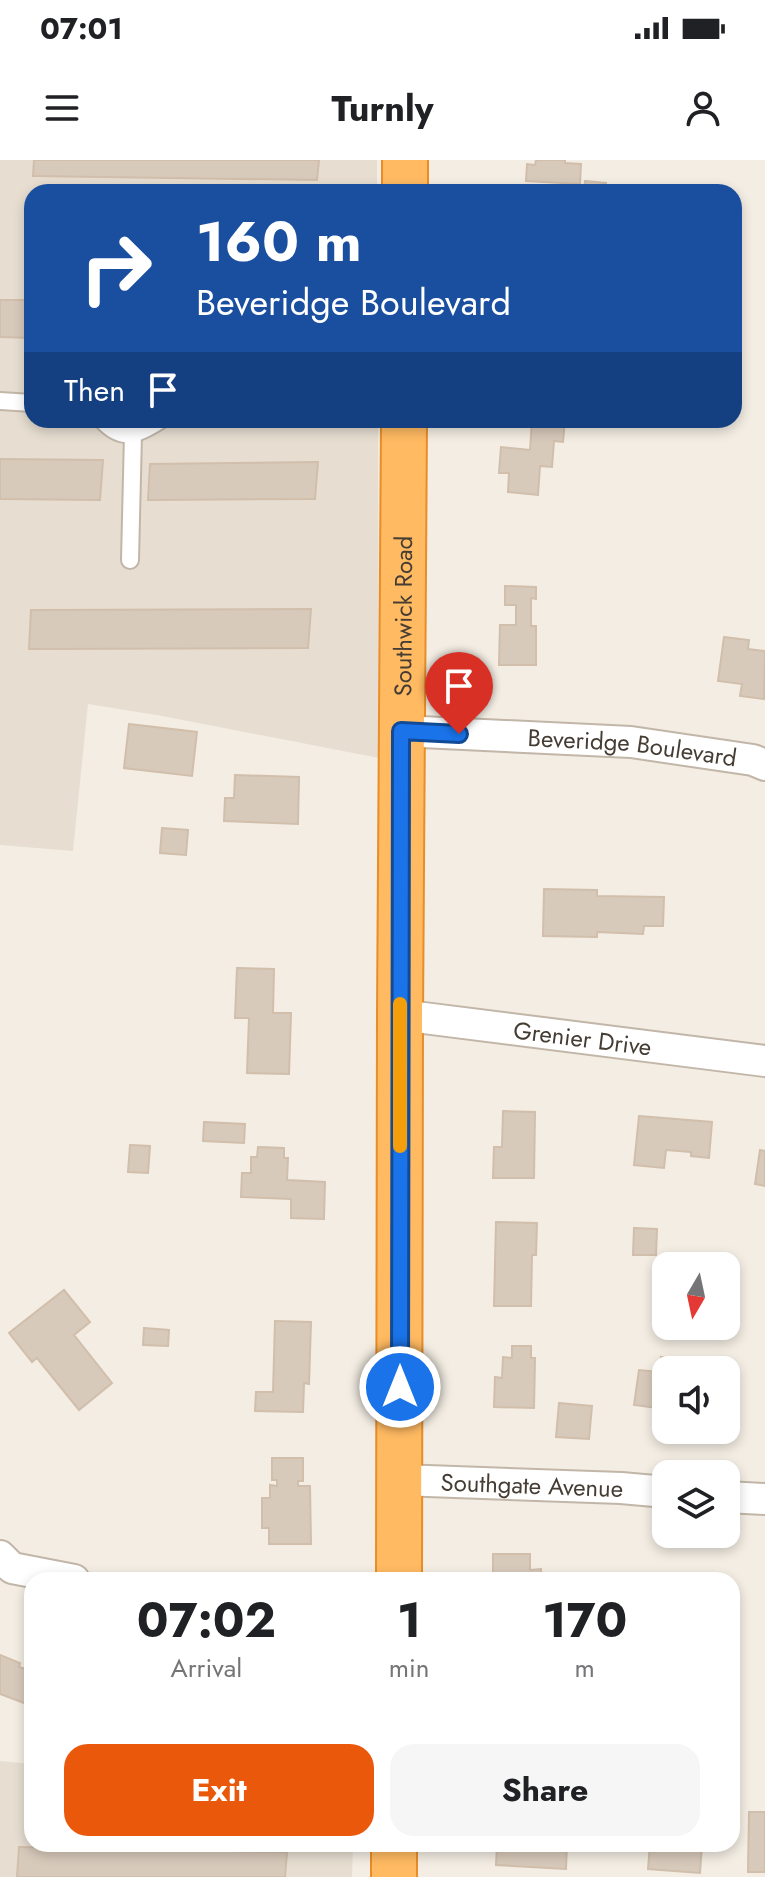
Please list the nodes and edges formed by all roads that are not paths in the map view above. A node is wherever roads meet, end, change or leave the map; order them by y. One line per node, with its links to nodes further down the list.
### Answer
1 (405, 160): 2 (highway)
2 (405, 184)
3 (0, 401): 4 (lane)
4 (24, 402)
5 (109, 428): 8 (lane)
6 (147, 428): 8 (lane)
7 (404, 428): 10 (highway, Southwick Road)
8 (133, 434): 9 (lane)
9 (130, 560)
10 (401, 731): 11 (street, Beveridge Boulevard); 12 (highway, Southwick Road)
11 (765, 765)
12 (400, 1015): 13 (street, Grenier Drive); 14 (highway, Southwick Road)
13 (765, 1061)
14 (400, 1480): 15 (street, Southgate Avenue); 20 (highway, Southwick Road)
15 (652, 1491)
16 (740, 1498): 17 (street)
17 (765, 1499)
18 (0, 1556): 19 (street)
19 (33, 1572)
20 (399, 1572)
21 (394, 1852): 22 (highway)
22 (394, 1877)

